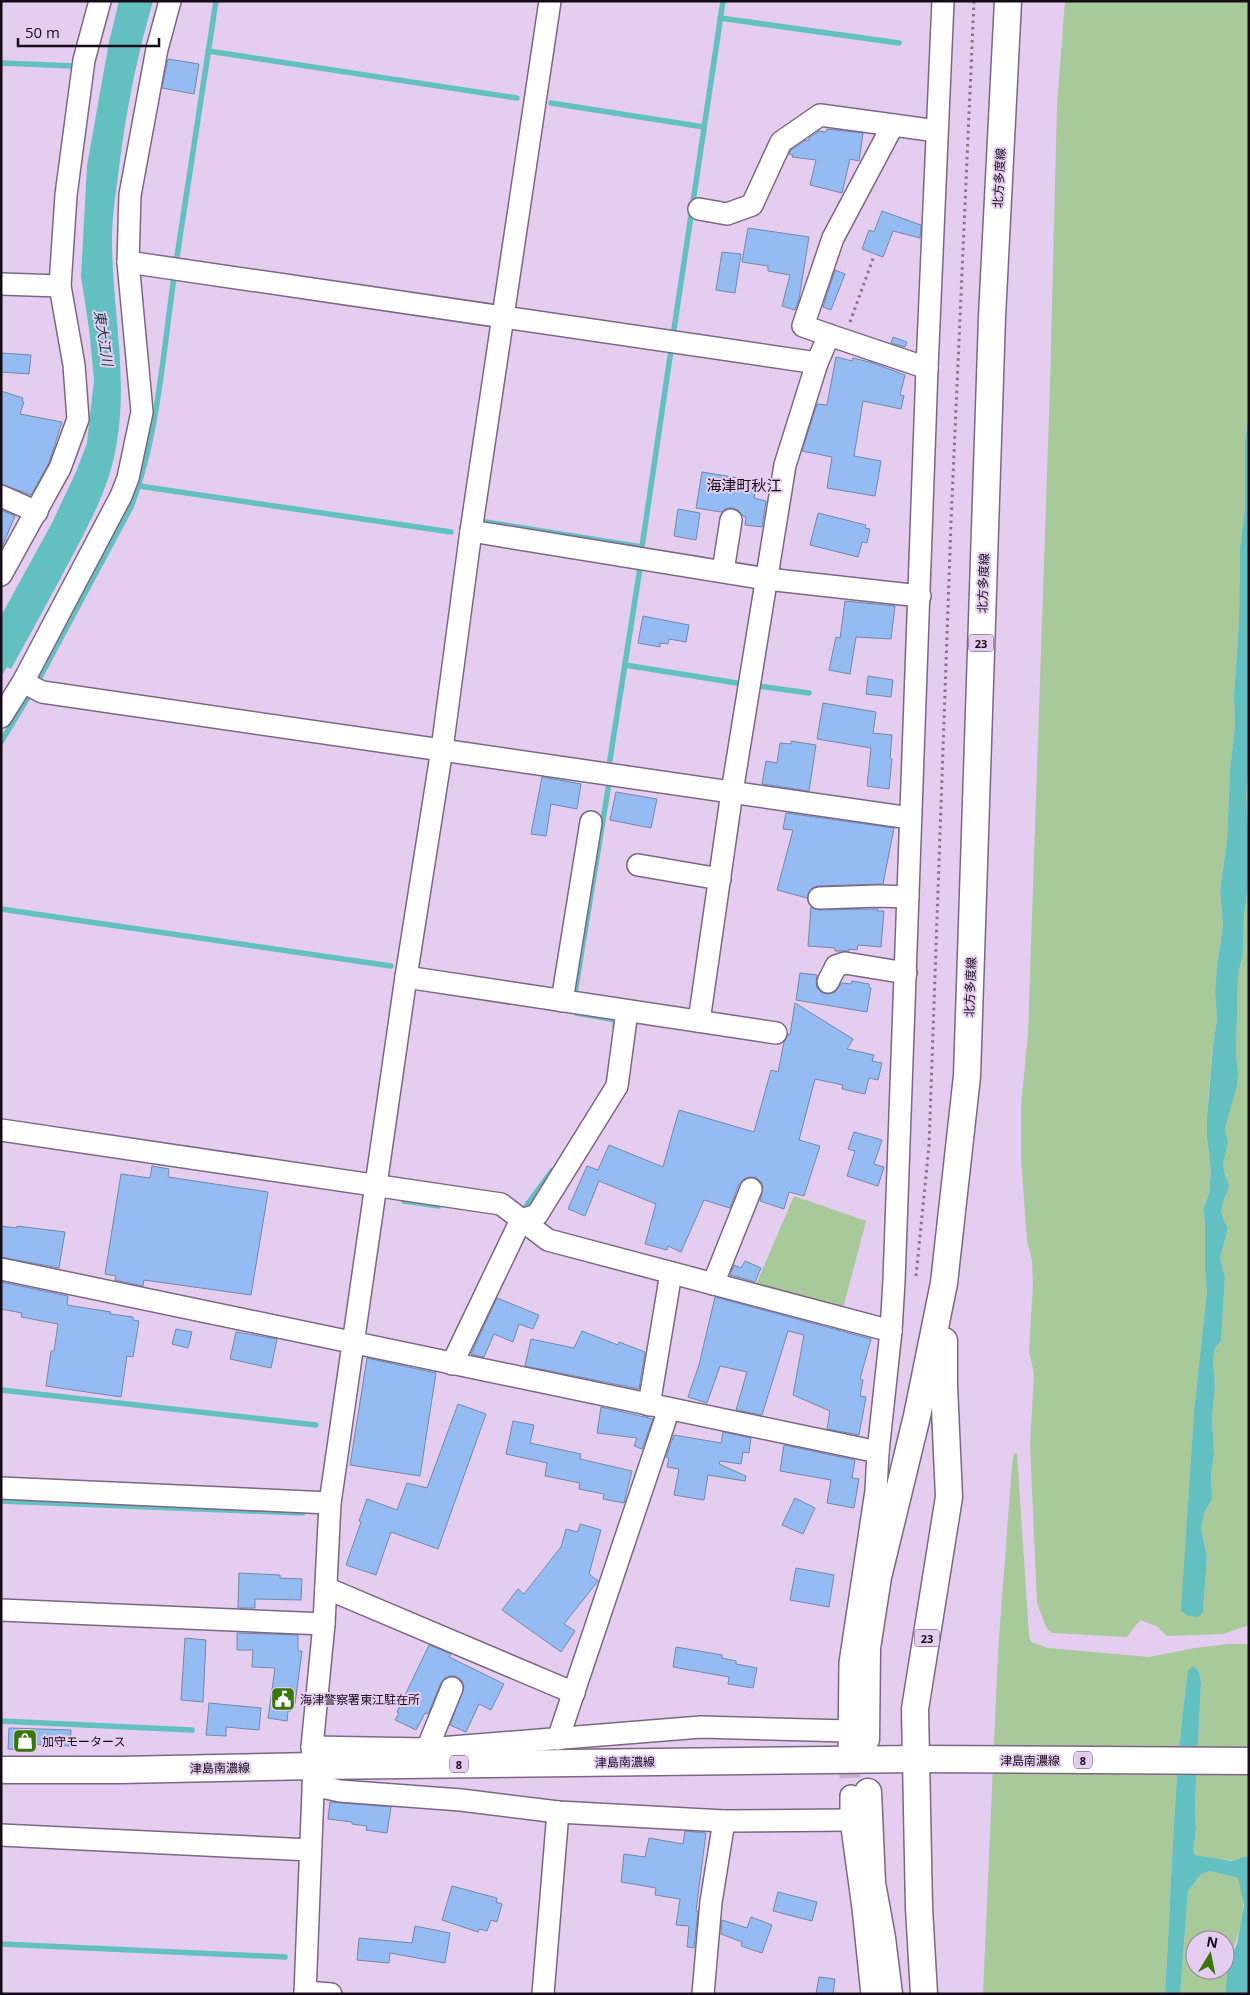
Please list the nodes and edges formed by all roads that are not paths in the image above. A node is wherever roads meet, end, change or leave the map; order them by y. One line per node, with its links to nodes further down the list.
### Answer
1 (100, 1): 11 (street)
2 (170, 1): 9 (street)
3 (550, 1): 12 (street)
4 (943, 1): 7 (street)
5 (1008, 1): 47 (main road, 北方多度線 / 23)
6 (893, 125): 7 (street); 8 (street); 13 (street)
7 (938, 131): 15 (street)
8 (698, 209)
9 (128, 262): 12 (street); 24 (street)
10 (1, 284): 11 (street)
11 (60, 286): 17 (street)
12 (504, 318): 14 (street); 19 (street)
13 (836, 337): 14 (street); 15 (street)
14 (816, 363): 22 (street)
15 (927, 368): 23 (street)
16 (1, 496): 17 (street)
17 (37, 512): 21 (street)
18 (731, 520): 20 (street)
19 (471, 530): 20 (street); 26 (street)
20 (723, 572): 22 (street)
21 (1, 575)
22 (767, 578): 23 (street); 27 (street)
23 (920, 596): 28 (street)
24 (23, 682): 25 (street); 26 (street)
25 (1, 717)
26 (442, 749): 27 (street); 35 (street)
27 (732, 792): 28 (street); 31 (street)
28 (910, 818): 32 (street)
29 (591, 822): 37 (street)
30 (638, 865): 31 (street)
31 (720, 879): 39 (street)
32 (908, 897): 33 (street); 34 (street)
33 (819, 898)
34 (906, 973): 36 (street); 49 (street)
35 (406, 977): 37 (street); 42 (street)
36 (828, 982)
37 (562, 1001): 38 (street)
38 (627, 1011): 39 (street); 44 (street)
39 (699, 1021): 40 (street)
40 (776, 1033)
41 (1, 1130): 42 (street)
42 (377, 1186): 44 (street); 50 (street)
43 (751, 1189): 48 (street)
44 (521, 1220): 46 (street); 51 (street)
45 (1, 1269): 50 (street)
46 (671, 1273): 48 (street); 52 (street)
47 (944, 1283): 63 (main road); 65 (main road, 23)
48 (713, 1284): 49 (street)
49 (891, 1331): 54 (street)
50 (354, 1344): 51 (street); 56 (street)
51 (452, 1364): 52 (street)
52 (649, 1405): 53 (street)
53 (669, 1409): 54 (street); 61 (street)
54 (878, 1452): 63 (street)
55 (1, 1488): 56 (street)
56 (330, 1503): 57 (street)
57 (326, 1588): 59 (street); 61 (street)
58 (1, 1610): 59 (street)
59 (324, 1624): 67 (street)
60 (452, 1688): 64 (street)
61 (574, 1694): 62 (street)
62 (558, 1739): 63 (street); 64 (street)
63 (855, 1742)
64 (427, 1749): 67 (street)
65 (917, 1759): 66 (main road, 津島南濃線 / 8); 67 (main road, 津島南濃線 / 8); 81 (main road, 23)
66 (1249, 1761)
67 (313, 1766): 68 (main road, 津島南濃線 / 8); 70 (street); 74 (street)
68 (1, 1770)
69 (860, 1794): 71 (street); 80 (main road)
70 (558, 1812): 72 (street); 77 (street)
71 (851, 1820): 72 (street); 79 (street)
72 (724, 1821): 78 (street)
73 (1, 1835): 74 (street)
74 (310, 1850): 75 (street)
75 (305, 1993): 76 (street)
76 (330, 1994)
77 (543, 1994)
78 (704, 1994)
79 (872, 1994)
80 (890, 1994)
81 (924, 1994)

